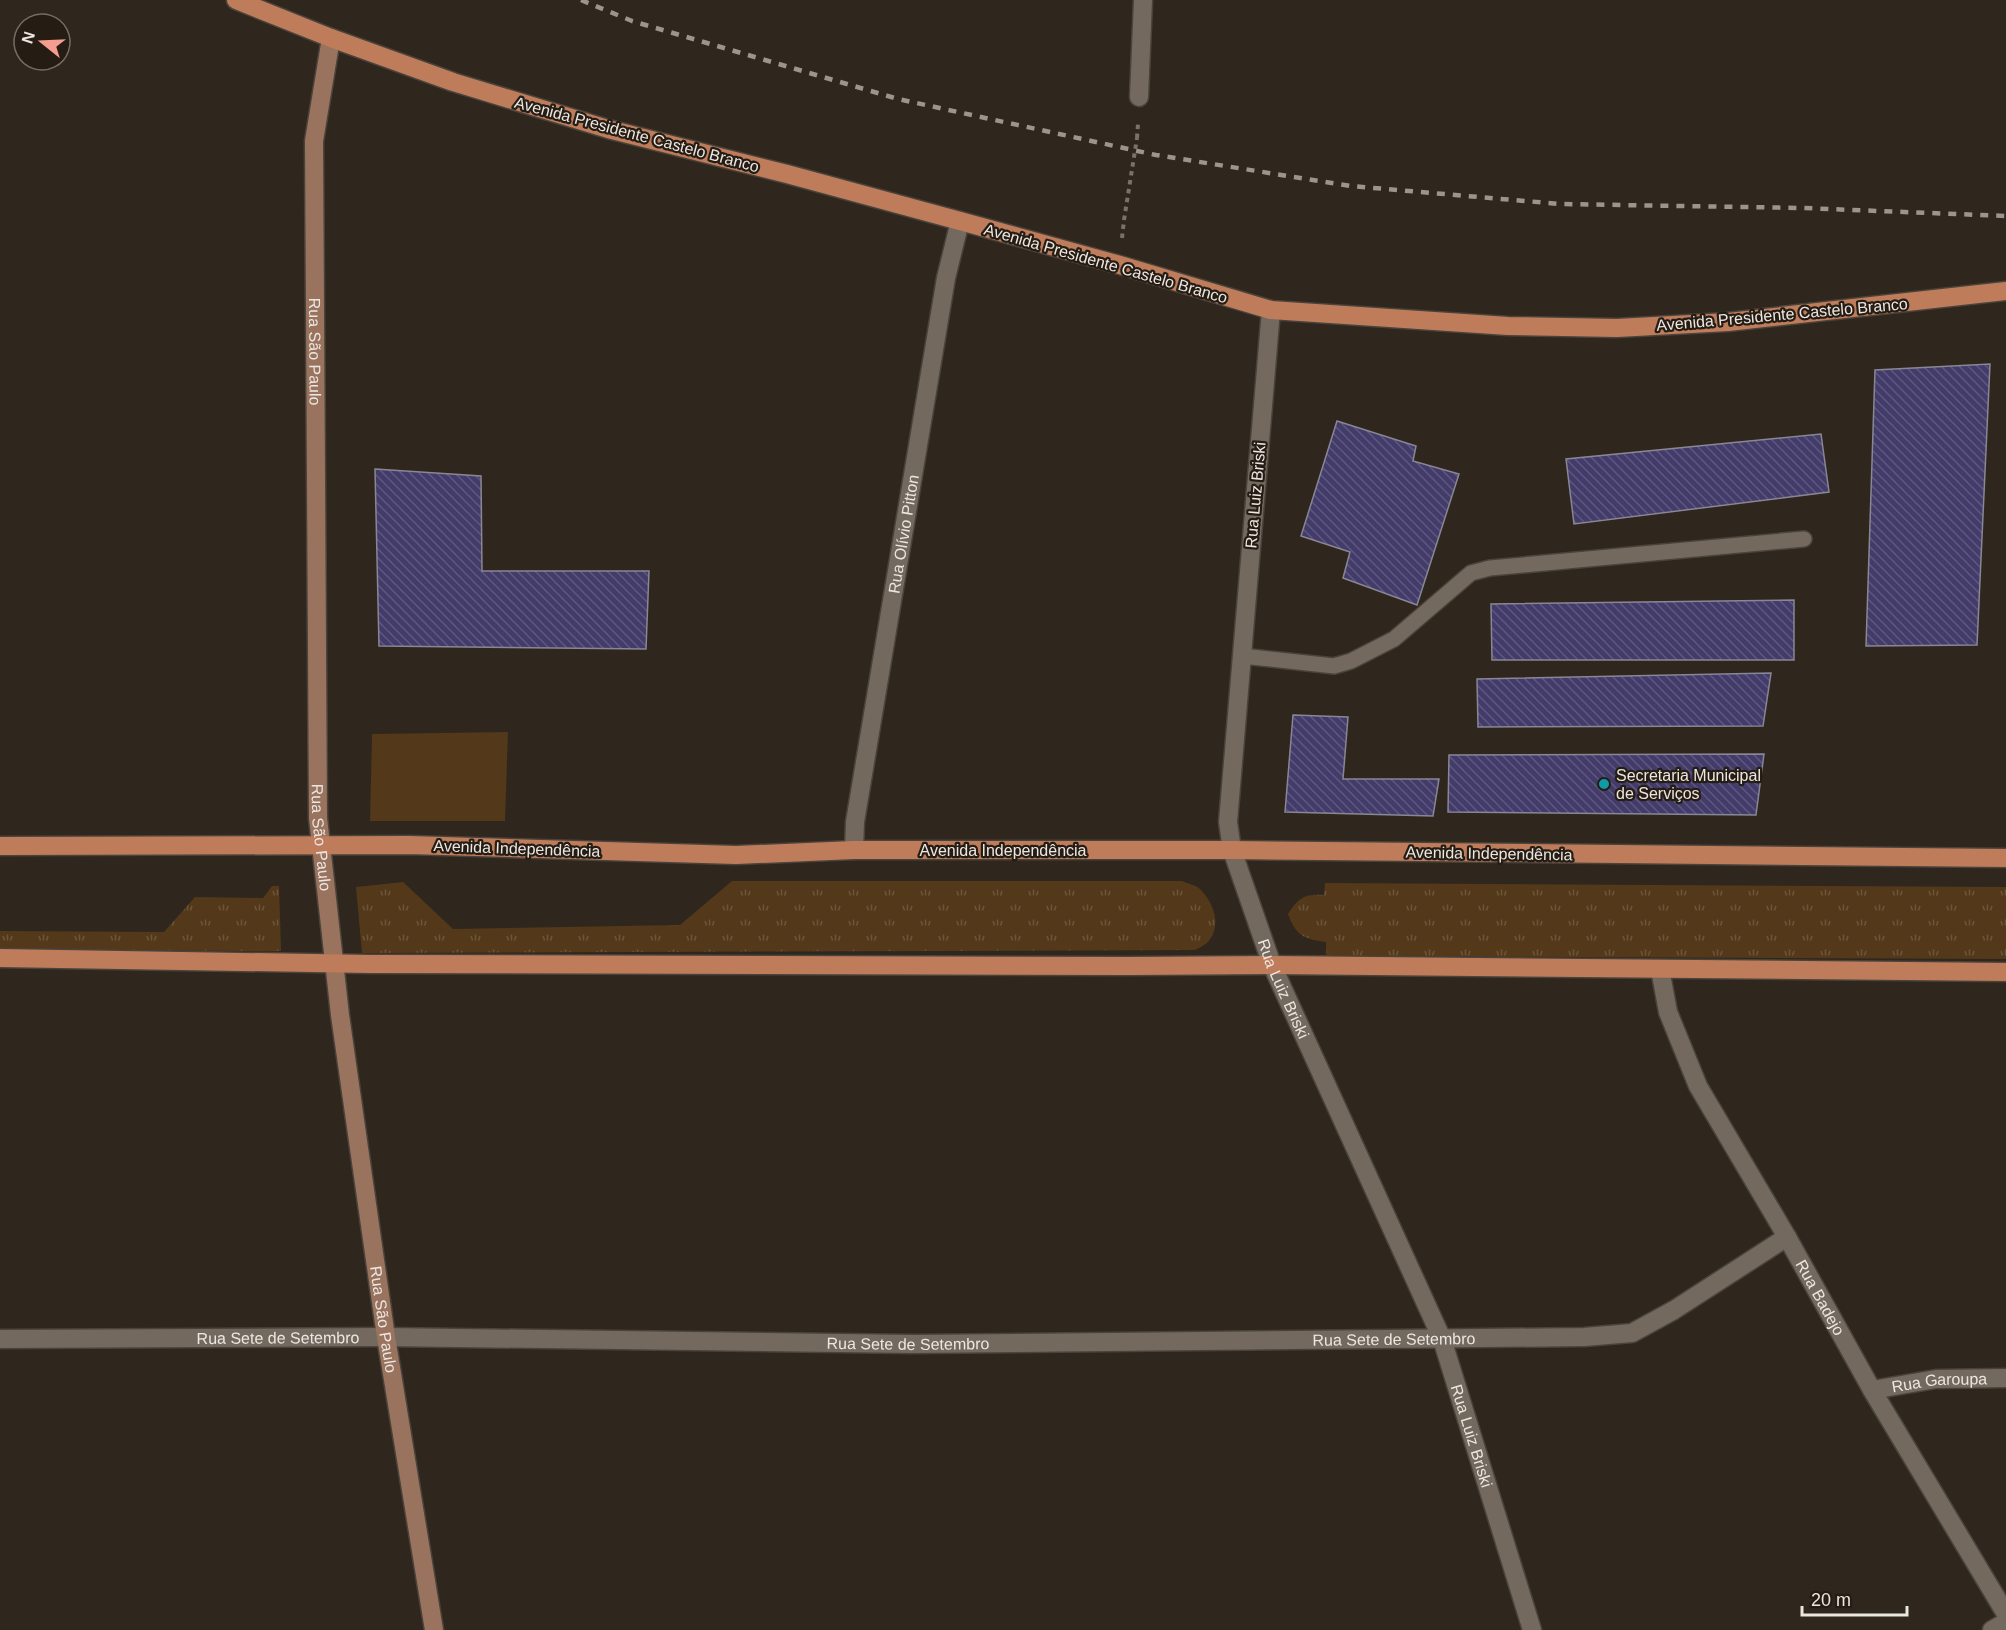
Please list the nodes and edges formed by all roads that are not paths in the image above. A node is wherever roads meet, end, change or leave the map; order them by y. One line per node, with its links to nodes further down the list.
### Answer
1 (236, 0): 3 (main road, Avenida Presidente Castelo Branco)
2 (1143, 0): 4 (street)
3 (331, 38): 5 (main road, Avenida Presidente Castelo Branco); 10 (street, Rua São Paulo)
4 (1139, 97)
5 (960, 221): 7 (main road, Avenida Presidente Castelo Branco); 12 (street, Rua Olívio Pitton)
6 (2006, 291): 7 (main road, Avenida Presidente Castelo Branco)
7 (1271, 310): 9 (street, Rua Luiz Briski)
8 (1803, 539): 9 (lane)
9 (1242, 656): 13 (street, Rua Luiz Briski)
10 (321, 844): 11 (main road, Avenida Independência); 12 (main road, Avenida Independência); 16 (street, Rua São Paulo)
11 (0, 846)
12 (854, 850): 13 (main road, Avenida Independência)
13 (1232, 850): 14 (main road, Avenida Independência); 17 (street, Rua Luiz Briski)
14 (2006, 858)
15 (0, 958): 16 (main road)
16 (334, 963): 17 (main road); 21 (street, Rua São Paulo)
17 (1272, 965): 18 (main road); 23 (street, Rua Luiz Briski)
18 (1660, 969): 19 (main road); 20 (street, Rua Badejo)
19 (2006, 972)
20 (1787, 1237): 23 (street, Rua Sete de Setembro); 25 (street, Rua Badejo)
21 (386, 1337): 22 (street, Rua Sete de Setembro); 23 (street, Rua Sete de Setembro); 28 (street, Rua São Paulo)
22 (0, 1339)
23 (1442, 1339): 29 (street, Rua Luiz Briski)
24 (2006, 1378): 25 (street, Rua Garoupa)
25 (1872, 1390): 26 (street, Rua Badejo)
26 (2006, 1614)
27 (2006, 1622): 30 (street)
28 (434, 1630)
29 (1532, 1630)
30 (1992, 1630)

